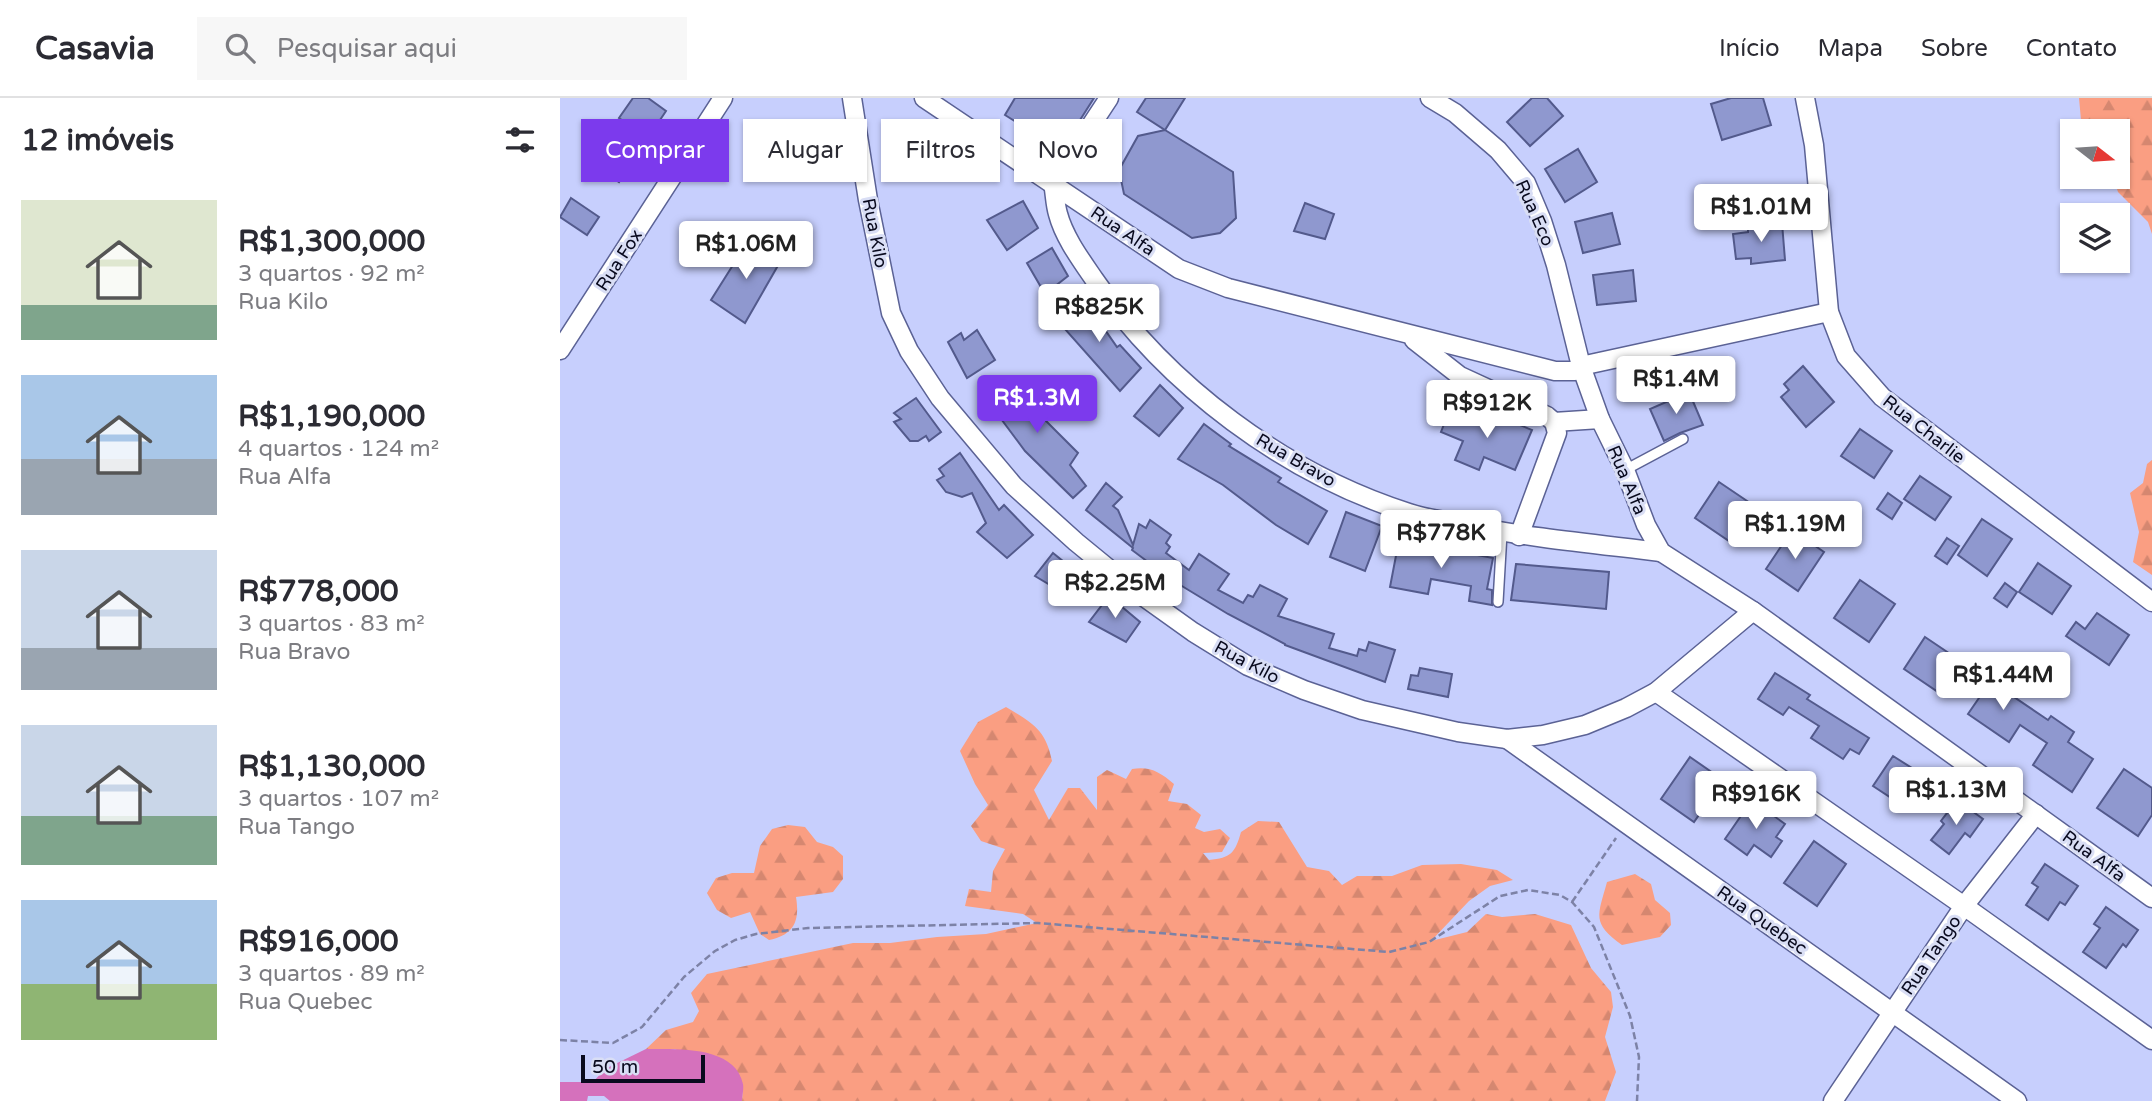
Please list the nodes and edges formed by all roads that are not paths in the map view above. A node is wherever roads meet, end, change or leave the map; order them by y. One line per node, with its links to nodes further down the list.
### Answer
1 (723, 98): 10 (street, Rua Fox)
2 (852, 98): 22 (street, Rua Kilo)
3 (924, 98): 7 (street, Rua Alfa)
4 (1109, 98): 7 (street)
5 (1430, 98): 11 (street, Rua Eco)
6 (1805, 98): 8 (street, Rua Charlie)
7 (1053, 183): 9 (street, Rua Alfa); 16 (street, Rua Bravo)
8 (1829, 312): 11 (street); 19 (street, Rua Charlie)
9 (1409, 336): 11 (street, Rua Alfa); 13 (street)
10 (560, 351)
11 (1581, 366): 12 (street, Rua Alfa)
12 (1601, 419): 13 (street); 15 (street, Rua Alfa)
13 (1554, 422): 16 (street)
14 (1683, 439): 15 (lane)
15 (1625, 470): 17 (street, Rua Alfa)
16 (1511, 534): 17 (street, Rua Bravo); 18 (lane)
17 (1661, 552): 20 (street, Rua Alfa)
18 (1498, 602)
19 (2152, 603)
20 (1753, 611): 21 (street, Rua Kilo); 23 (street, Rua Alfa)
21 (1656, 692): 22 (street, Rua Kilo); 25 (street)
22 (1507, 739): 26 (street, Rua Quebec)
23 (2036, 814): 24 (street, Rua Alfa); 25 (street, Rua Tango)
24 (2152, 898)
25 (1964, 906): 26 (street, Rua Tango); 27 (street)
26 (1892, 1013): 28 (street, Rua Tango); 29 (street, Rua Quebec)
27 (2152, 1040)
28 (1833, 1101)
29 (2017, 1101)

